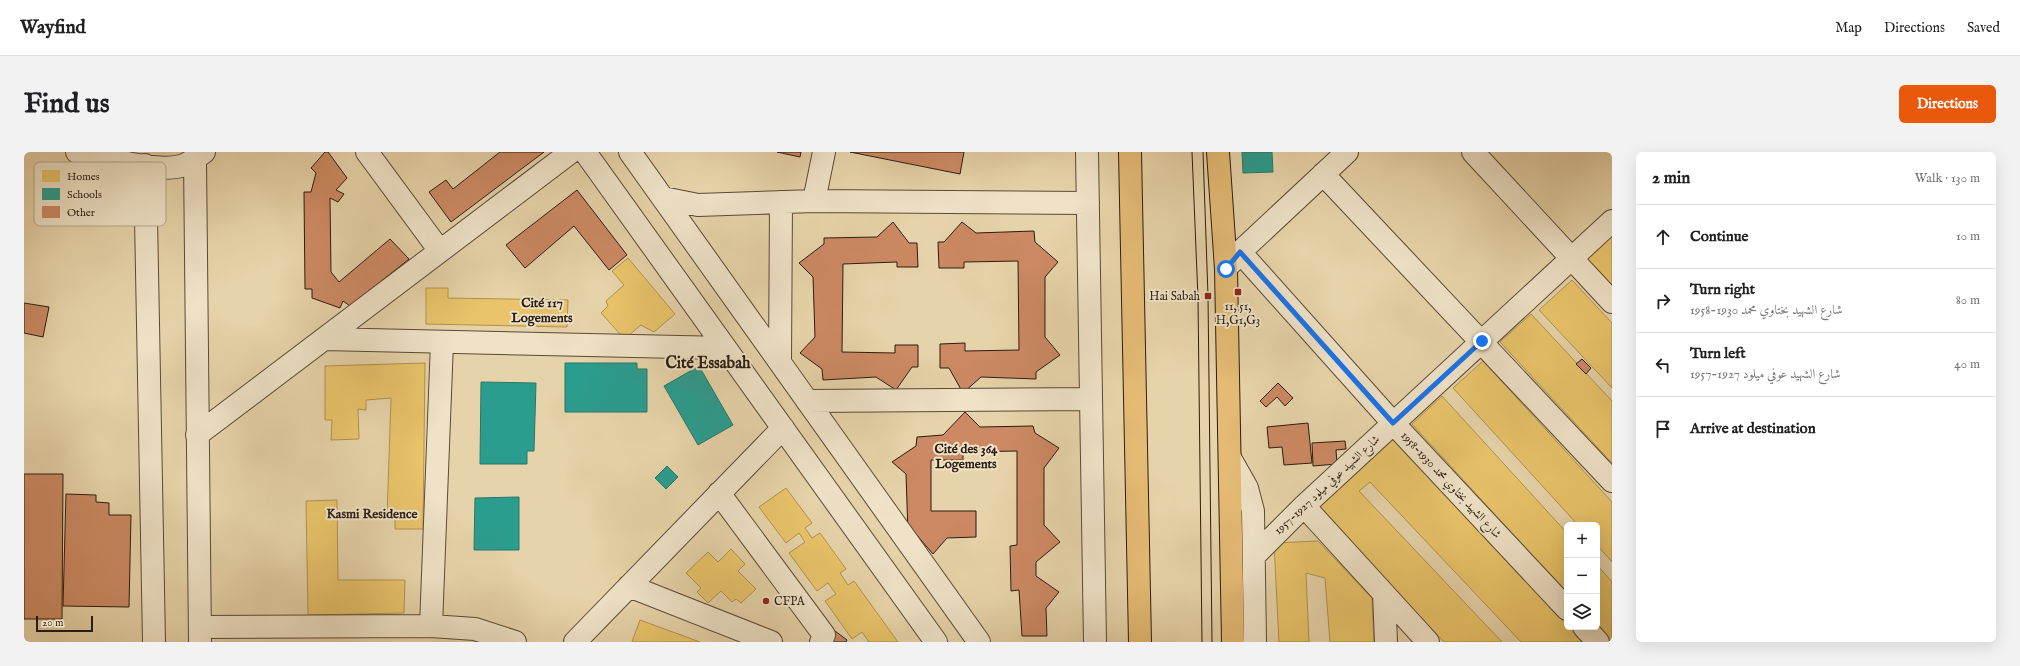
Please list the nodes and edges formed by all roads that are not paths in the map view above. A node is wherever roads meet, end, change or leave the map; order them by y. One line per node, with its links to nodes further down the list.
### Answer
1 (77, 152): 13 (street)
2 (367, 152): 22 (street)
3 (571, 152): 22 (street)
4 (585, 152): 30 (street)
5 (630, 152): 16 (street)
6 (824, 152): 17 (street)
7 (1087, 152): 19 (street)
8 (1130, 152): 56 (main road)
9 (1218, 152): 25 (main road)
10 (1347, 152): 15 (street)
11 (1472, 152): 24 (street)
12 (200, 156): 14 (street); 36 (street)
13 (126, 162)
14 (166, 168)
15 (1323, 174): 23 (street); 28 (street)
16 (663, 198): 18 (street); 31 (street)
17 (814, 201): 18 (street); 19 (street)
18 (781, 202): 31 (street)
19 (1088, 203): 32 (street)
20 (1612, 221): 24 (street, شارع الشهيد عوفي ميلود 1927-1957)
21 (146, 226): 49 (street)
22 (440, 251): 27 (street)
23 (1240, 252): 25 (street); 34 (street, شارع الشهيد بختاوي محمد 1930-1958)
24 (1572, 258): 26 (street); 28 (street, شارع الشهيد عوفي ميلود 1927-1957)
25 (1226, 269): 37 (main road)
26 (1612, 302)
27 (324, 339): 29 (street); 36 (street)
28 (1482, 341): 34 (street, شارع الشهيد عوفي ميلود 1927-1957); 38 (street)
29 (442, 342): 30 (street); 45 (street)
30 (725, 348): 35 (street)
31 (780, 362): 33 (street)
32 (1091, 399): 33 (street); 55 (street)
33 (807, 401): 54 (street)
34 (1393, 423): 40 (street, شارع الشهيد عوفي ميلود 1927-1957); 44 (street, شارع الشهيد بختاوي محمد 1930-1958)
35 (783, 428): 39 (street); 48 (street)
36 (197, 435): 47 (street)
37 (1230, 458): 41 (street); 57 (main road)
38 (1612, 481)
39 (719, 493): 42 (street); 53 (street)
40 (1304, 506): 41 (street, شارع الشهيد عوفي ميلود 1927-1957); 43 (street)
41 (1255, 555): 58 (street)
42 (629, 586): 51 (street); 52 (street)
43 (1384, 594): 59 (street); 60 (street)
44 (1564, 606)
45 (431, 626): 47 (street); 50 (street)
46 (1587, 630): 61 (street)
47 (200, 634)
48 (934, 641)
49 (154, 642)
50 (515, 642)
51 (575, 642)
52 (771, 642)
53 (821, 642)
54 (979, 642)
55 (1095, 642)
56 (1140, 642)
57 (1233, 642)
58 (1255, 642)
59 (1386, 642)
60 (1428, 642)
61 (1598, 642)

